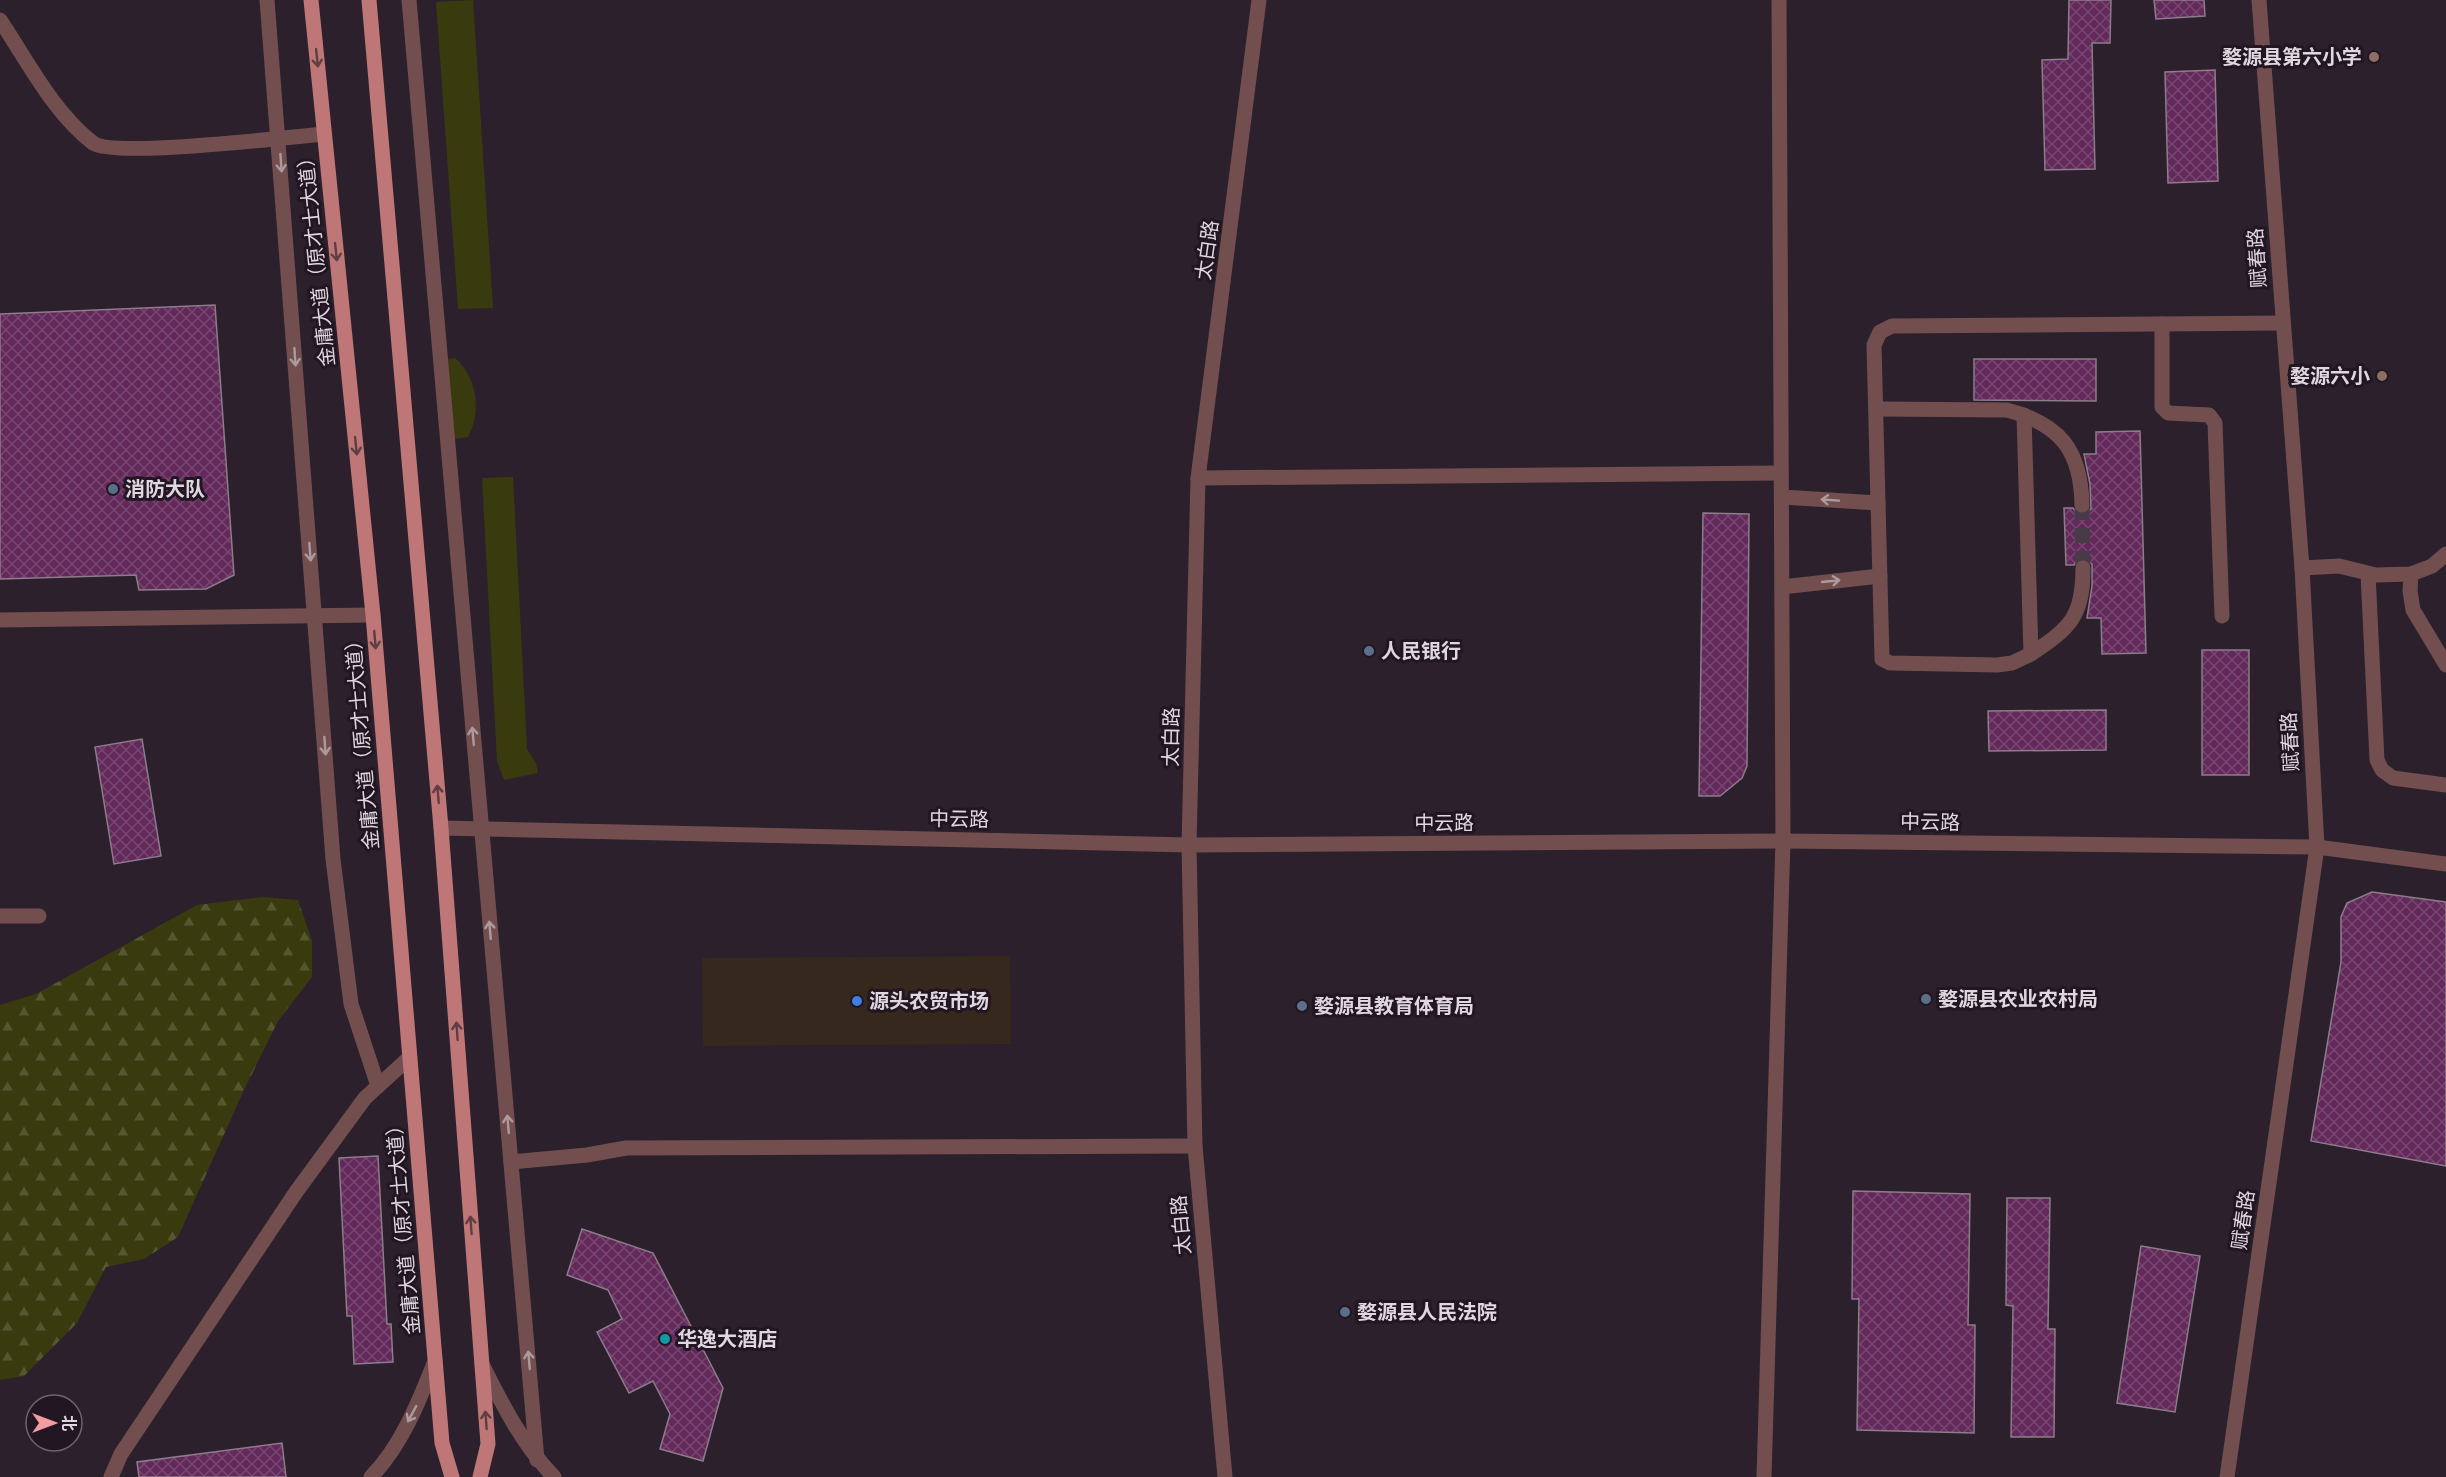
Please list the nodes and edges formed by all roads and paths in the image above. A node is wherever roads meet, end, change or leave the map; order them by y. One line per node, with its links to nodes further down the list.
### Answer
1 (267, 0): 10 (street)
2 (311, 0): 9 (main road, 金庸大道（原才士大道）, one-way to 9)
3 (369, 0): 34 (main road, one-way to 3)
4 (409, 0): 35 (street, one-way to 4)
5 (1259, 0): 16 (street, 太白路)
6 (1779, 0): 15 (street)
7 (2259, 0): 11 (street, 赋春路)
8 (0, 20): 10 (street)
9 (324, 134): 10 (street); 28 (main road, 金庸大道（原才士大道）, one-way to 28)
10 (279, 138): 27 (street, one-way to 27)
11 (2283, 323): 12 (street); 22 (street, 赋春路)
12 (2162, 324): 13 (street); 29 (street)
13 (1876, 409): 14 (street); 18 (street)
14 (2024, 415): 19 (street); 31 (street)
15 (1782, 472): 16 (street); 17 (street)
16 (1198, 478): 37 (street, 太白路)
17 (1782, 497): 18 (street, one-way to 17); 26 (street)
18 (1878, 503): 25 (street)
19 (2082, 505)
20 (2446, 555): 24 (street)
21 (2083, 568): 31 (street)
22 (2302, 568): 23 (street); 38 (street, 赋春路)
23 (2368, 574): 24 (street); 33 (street)
24 (2411, 574): 32 (street)
25 (1880, 576): 26 (street, one-way to 25); 31 (street)
26 (1782, 587): 36 (street)
27 (315, 615): 28 (street); 30 (street); 43 (street, one-way to 43)
28 (373, 615): 42 (main road, 金庸大道（原才士大道）, one-way to 42)
29 (2222, 616)
30 (0, 620)
31 (2031, 654)
32 (2446, 665)
33 (2446, 784)
34 (441, 828): 35 (street, 中云路); 47 (main road, one-way to 34)
35 (482, 829): 37 (street, 中云路); 45 (street, one-way to 35)
36 (1783, 842): 37 (street, 中云路); 38 (street, 中云路); 55 (street)
37 (1189, 845): 44 (street, 太白路)
38 (2318, 847): 39 (street, 中云路); 56 (street, 赋春路)
39 (2446, 864)
40 (0, 916): 41 (street)
41 (39, 916)
42 (410, 1057): 43 (street); 46 (main road, 金庸大道（原才士大道）)
43 (378, 1086): 49 (street)
44 (1195, 1146): 45 (street); 54 (street, 太白路)
45 (511, 1162): 48 (street, one-way to 45)
46 (435, 1360): 50 (street, one-way to 50); 51 (main road, 金庸大道（原才士大道）)
47 (482, 1363): 48 (street); 52 (main road, one-way to 47)
48 (537, 1460): 53 (street)
49 (111, 1477)
50 (371, 1477)
51 (452, 1477)
52 (480, 1477)
53 (554, 1477)
54 (1225, 1477)
55 (1764, 1477)
56 (2227, 1477)

